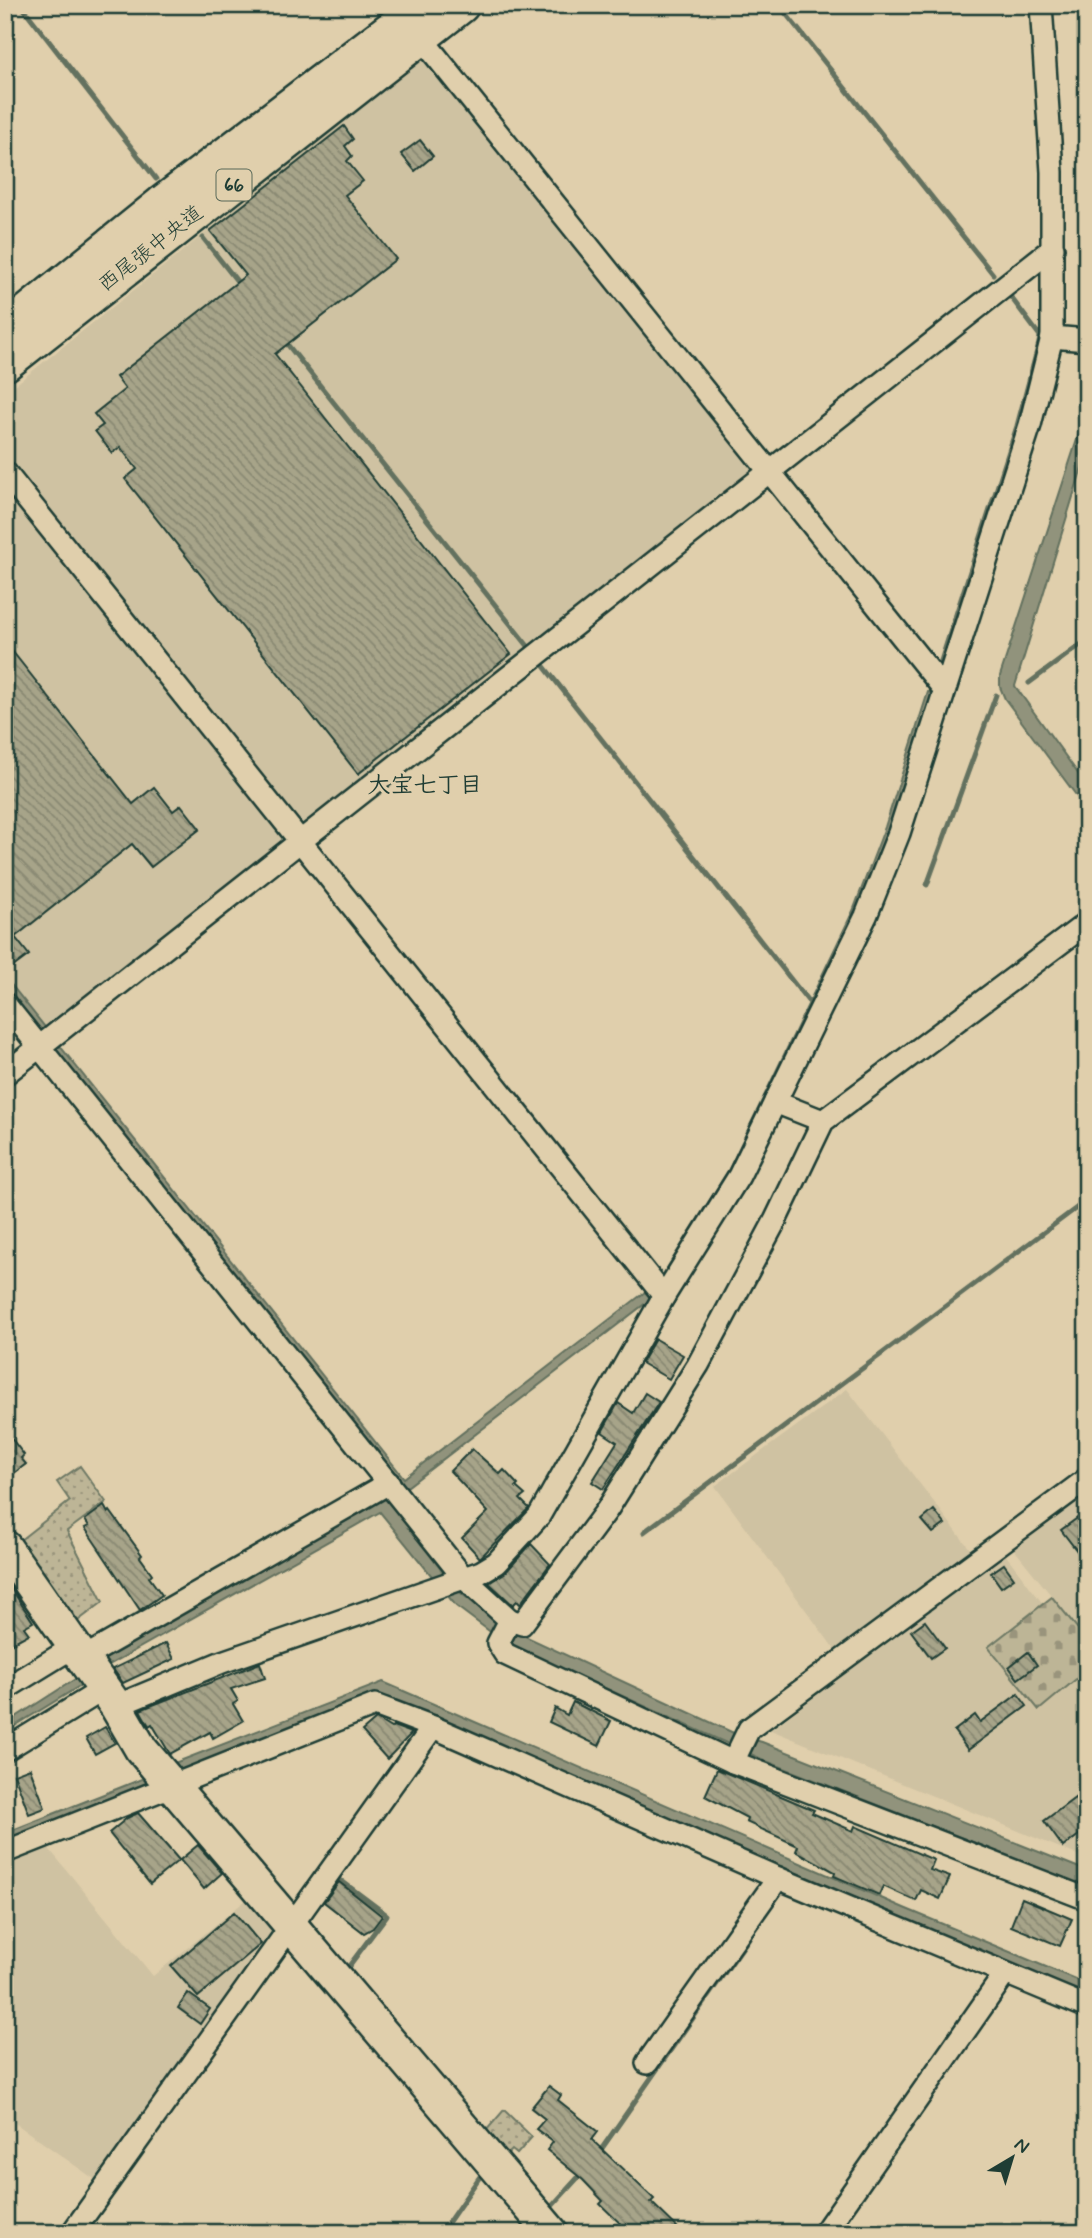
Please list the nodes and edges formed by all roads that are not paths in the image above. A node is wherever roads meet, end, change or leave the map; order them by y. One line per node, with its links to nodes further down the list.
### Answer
1 (461, 5): 3 (main road, 西尾張中央道 / 66)
2 (1041, 5): 4 (street)
3 (411, 17): 5 (main road, 西尾張中央道 / 66); 8 (main road, 西尾張中央道 / 66); 9 (street)
4 (1053, 248): 6 (street); 9 (street)
5 (5, 331)
6 (1052, 337): 7 (street); 11 (street)
7 (1087, 340)
8 (5, 363)
9 (769, 470): 11 (street); 12 (street)
10 (5, 472): 12 (street)
11 (944, 689): 17 (street)
12 (302, 840): 15 (street); 19 (street)
13 (1087, 923): 18 (street)
14 (5, 1003): 15 (street)
15 (48, 1041): 16 (street); 21 (street)
16 (5, 1074)
17 (775, 1102): 18 (street); 19 (street)
18 (822, 1121): 24 (street)
19 (664, 1296): 23 (street)
20 (1087, 1479): 30 (street)
21 (388, 1483): 23 (street); 25 (street)
22 (5, 1546): 25 (street)
23 (460, 1578): 24 (street); 27 (street)
24 (510, 1622): 30 (street)
25 (79, 1652): 26 (street); 27 (street)
26 (5, 1689)
27 (110, 1698): 29 (street); 31 (street)
28 (433, 1727): 31 (street); 33 (street); 35 (street)
29 (5, 1750)
30 (735, 1758): 34 (street)
31 (172, 1784): 32 (street); 35 (street)
32 (5, 1852)
33 (778, 1878): 36 (street); 38 (street)
34 (1087, 1899)
35 (292, 1924): 39 (street); 40 (street)
36 (1004, 1975): 37 (street); 41 (street)
37 (1087, 2007)
38 (647, 2063)
39 (72, 2233)
40 (552, 2233)
41 (824, 2233)

